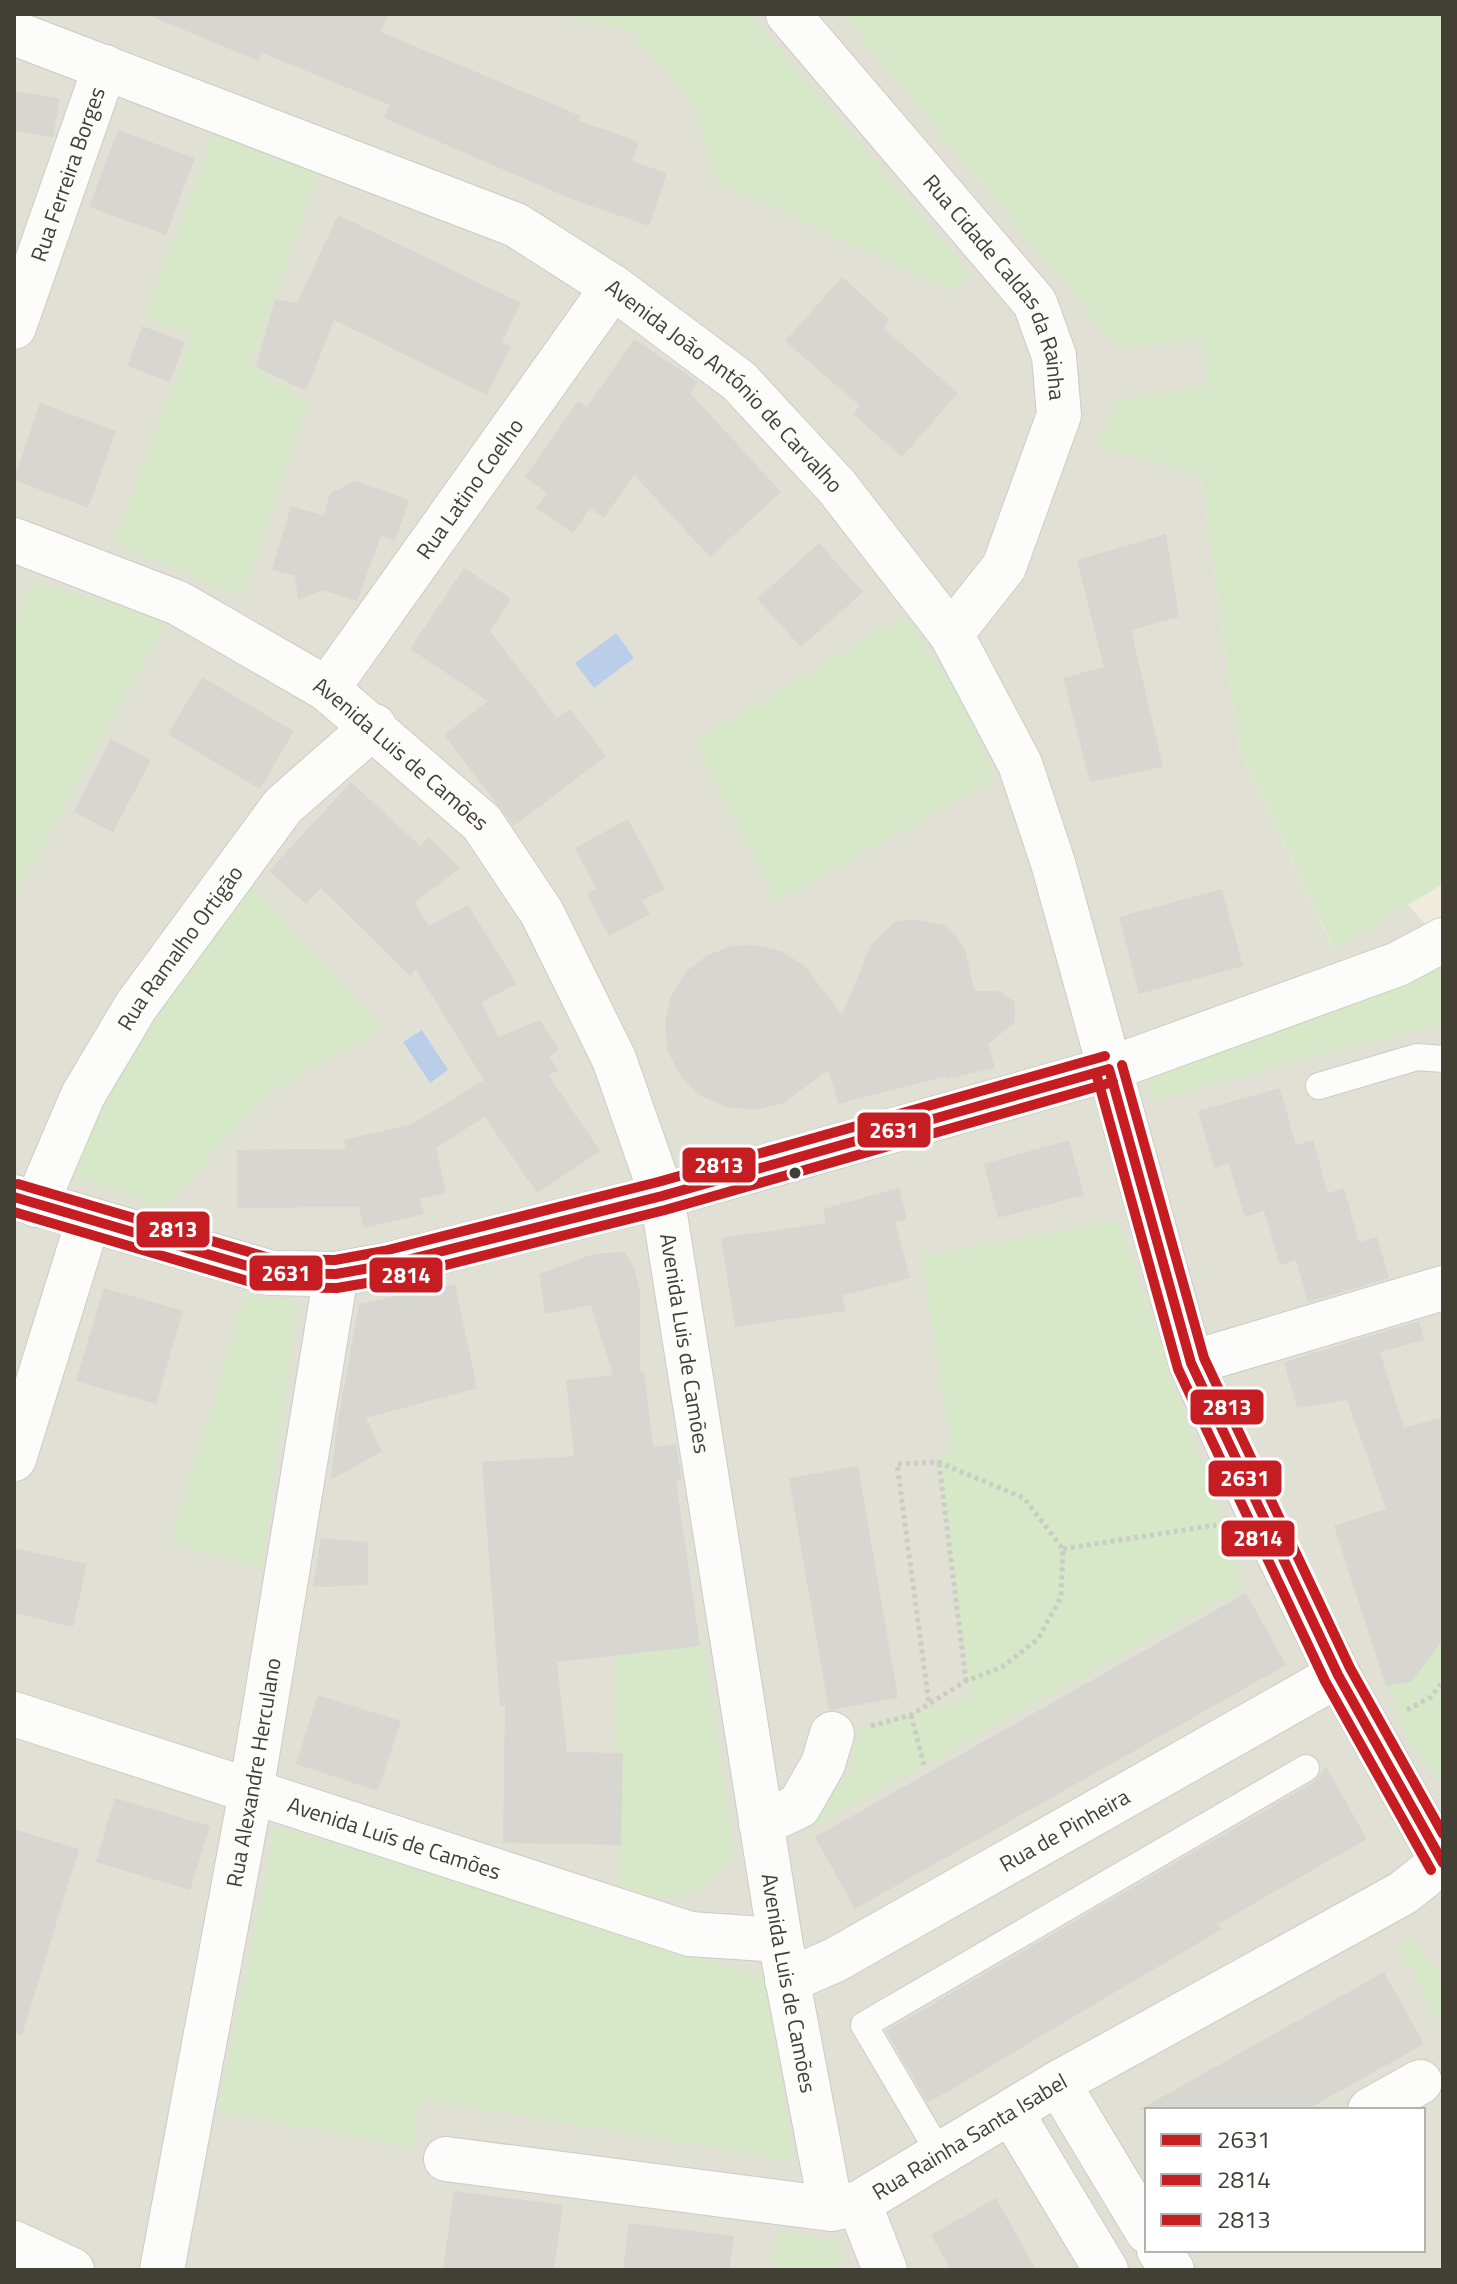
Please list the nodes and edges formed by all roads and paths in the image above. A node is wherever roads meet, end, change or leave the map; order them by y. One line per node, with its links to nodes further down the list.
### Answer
1 (788, 14): 7 (street, Rua Cidade Caldas da Rainha)
2 (14, 33): 3 (street, Avenida João António de Carvalho)
3 (105, 67): 4 (street, Avenida João António de Carvalho); 5 (street, Rua Ferreira Borges)
4 (613, 287): 7 (street, Avenida João António de Carvalho); 8 (street, Rua Latino Coelho)
5 (14, 327)
6 (14, 540): 8 (street, Avenida Luis de Camões)
7 (951, 634): 12 (street, Avenida João António de Carvalho)
8 (327, 689): 9 (street, Avenida Luis de Camões)
9 (374, 726): 14 (street, Avenida Luis de Camões); 15 (street, Rua Ramalho Ortigão)
10 (1443, 940): 12 (street)
11 (1443, 1059): 13 (lane)
12 (1109, 1069): 14 (street); 19 (street, Avenida João António de Carvalho)
13 (1319, 1086)
14 (662, 1196): 17 (street); 32 (street, Avenida Luis de Camões)
15 (25, 1201): 16 (street)
16 (88, 1221): 17 (street); 20 (street)
17 (336, 1274): 31 (street, Rua Alexandre Herculano)
18 (1443, 1288): 19 (street)
19 (1191, 1363): 22 (street, Avenida João António de Carvalho)
20 (14, 1459)
21 (938, 1462): 23 (path); 25 (path); 26 (path)
22 (1261, 1518): 23 (path); 24 (street, Avenida João António de Carvalho)
23 (1063, 1549): 25 (path)
24 (1338, 1675): 33 (street, Avenida João António de Carvalho); 34 (street, Rua de Pinheira)
25 (966, 1681): 26 (path)
26 (929, 1704): 29 (path)
27 (14, 1714): 31 (street, Avenida Luís de Camões)
28 (832, 1734): 32 (street)
29 (924, 1765)
30 (1306, 1768): 39 (lane)
31 (251, 1792): 34 (street, Avenida Luís de Camões); 46 (street, Rua Alexandre Herculano)
32 (761, 1824): 34 (street, Avenida Luis de Camões)
33 (1443, 1862): 36 (street, Rua Rainha Santa Isabel)
34 (784, 1961): 41 (street, Avenida Luis de Camões)
35 (1420, 2082): 37 (street)
36 (1058, 2083): 38 (street, Rua Rainha Santa Isabel); 42 (street)
37 (1374, 2108)
38 (1011, 2112): 39 (street, Rua Rainha Santa Isabel); 48 (street)
39 (940, 2154): 41 (street, Rua Rainha Santa Isabel)
40 (446, 2159): 41 (street)
41 (845, 2206): 47 (street, Avenida Luis de Camões)
42 (1145, 2228)
43 (14, 2243): 45 (street)
44 (1160, 2252): 49 (street)
45 (72, 2270)
46 (162, 2270)
47 (885, 2270)
48 (1106, 2270)
49 (1172, 2270)

